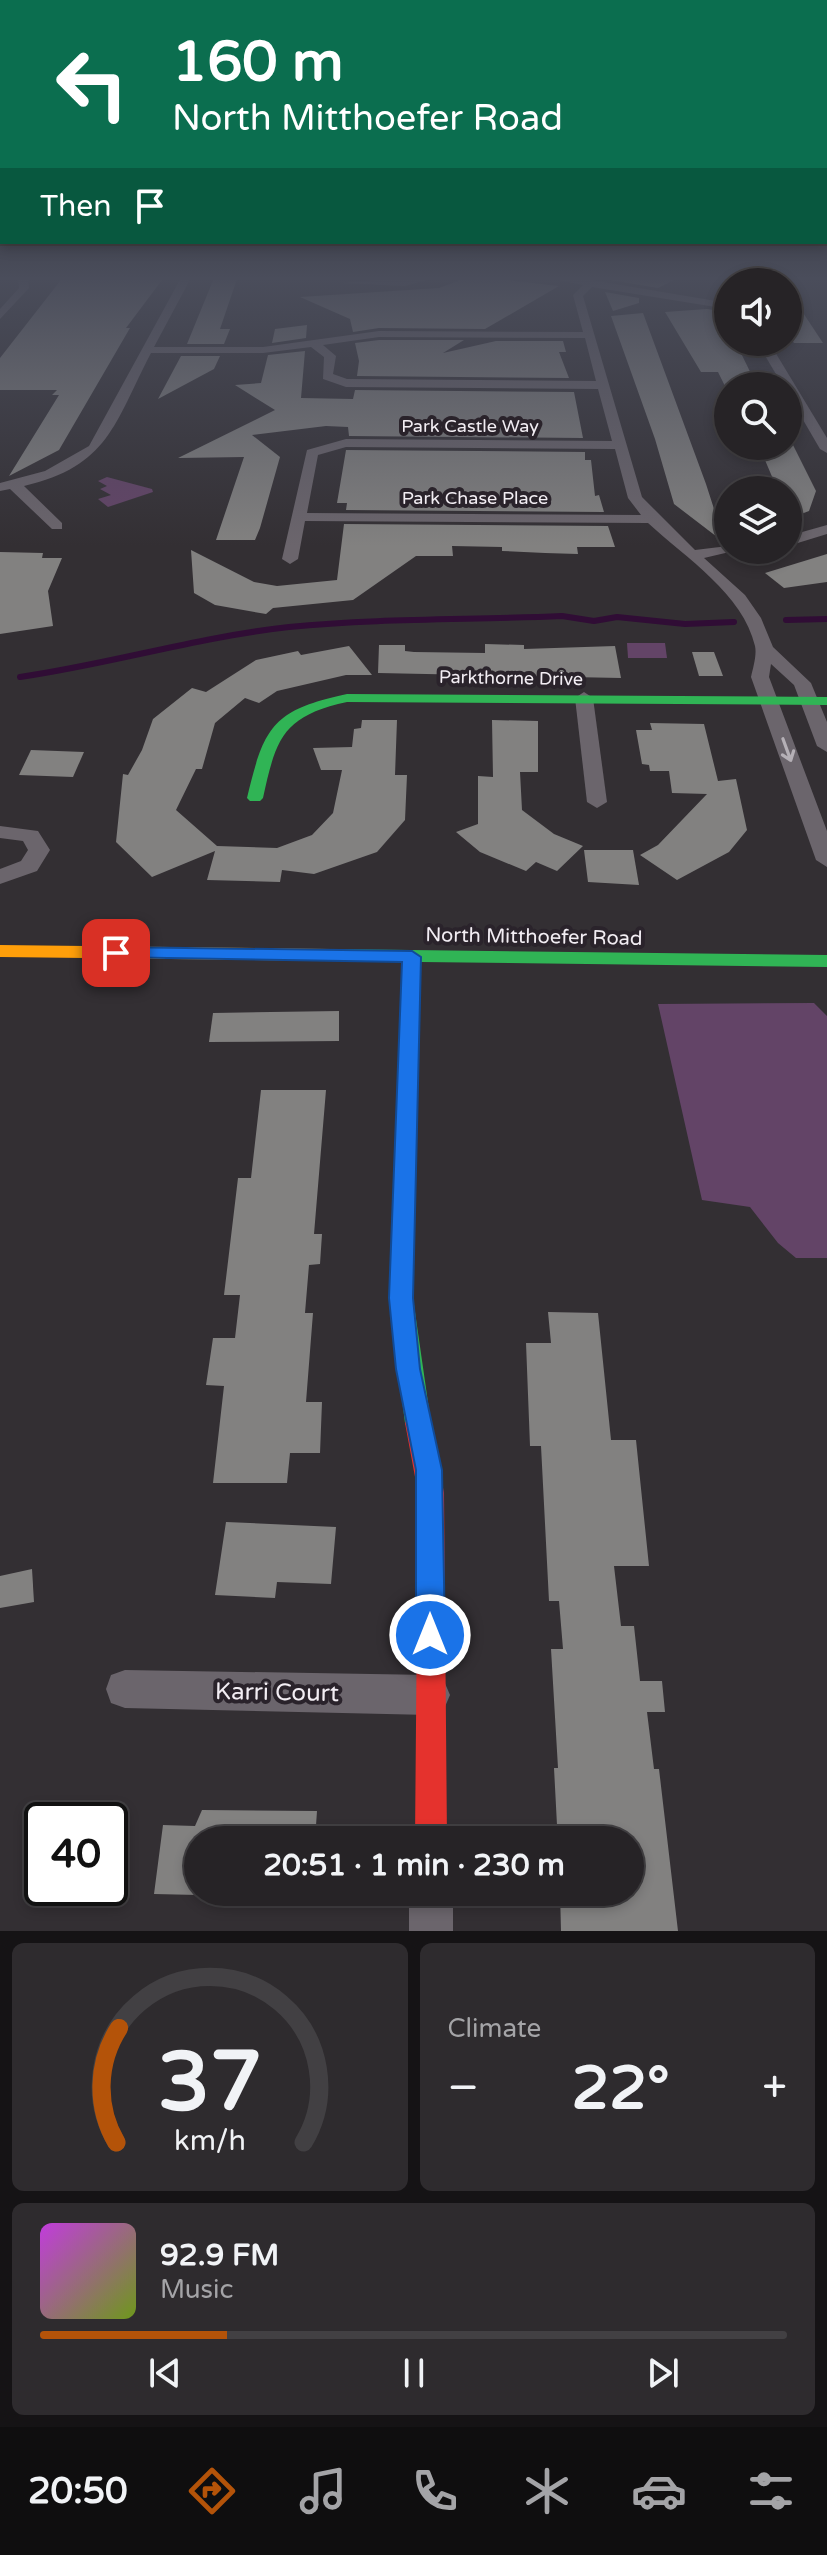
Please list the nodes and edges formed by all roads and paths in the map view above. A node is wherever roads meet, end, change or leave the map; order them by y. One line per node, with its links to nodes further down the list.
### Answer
1 (138, 366): 9 (street)
2 (328, 366): 5 (street)
3 (596, 366): 5 (street)
4 (778, 366): 6 (street)
5 (601, 385): 7 (street)
6 (823, 436): 8 (street)
7 (619, 445): 10 (street, Park Castle Way); 11 (street)
8 (827, 449)
9 (7, 486): 12 (street)
10 (298, 517): 11 (street, Park Chase Place); 17 (street)
11 (652, 519): 16 (street)
12 (57, 526)
13 (827, 529): 14 (street)
14 (802, 537)
15 (714, 552): 16 (street)
16 (692, 555): 18 (street)
17 (290, 559)
18 (765, 649): 20 (street); 21 (street)
19 (584, 698): 20 (street, Parkthorne Drive); 23 (street, Parkthorne Drive); 24 (street)
20 (768, 700): 21 (street, Parkthorne Drive); 26 (street, one-way to 26)
21 (818, 700): 22 (street)
22 (827, 746)
23 (255, 798)
24 (597, 802)
25 (0, 832): 27 (street)
26 (827, 860)
27 (0, 877)
28 (0, 951): 29 (street, North Mitthoefer Road)
29 (412, 957): 30 (street, North Mitthoefer Road); 32 (street)
30 (827, 961)
31 (125, 1689): 32 (street, Karri Court)
32 (430, 1695): 33 (street)
33 (431, 1826)
34 (431, 1906): 35 (street)
35 (431, 1931)

